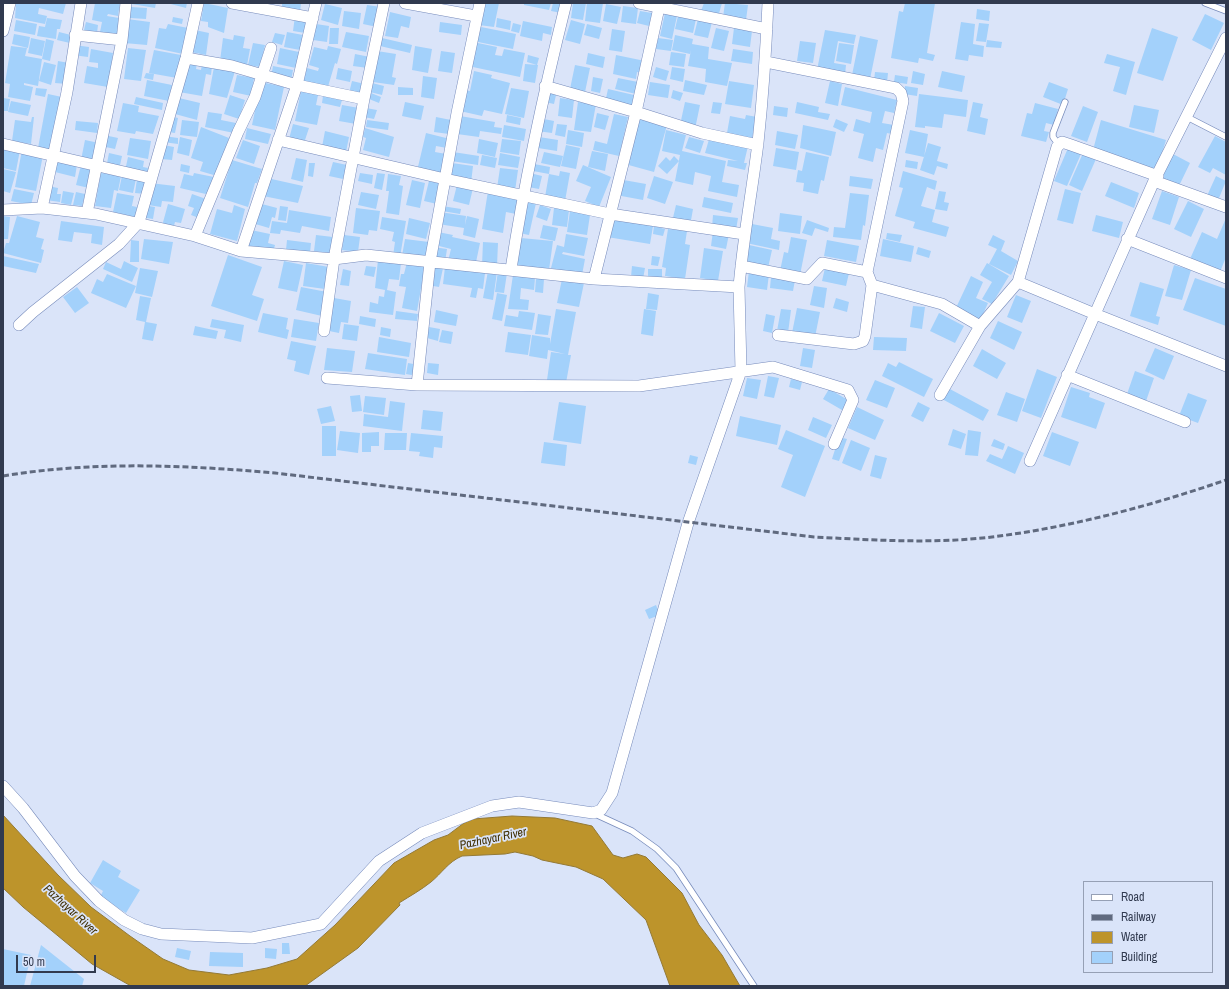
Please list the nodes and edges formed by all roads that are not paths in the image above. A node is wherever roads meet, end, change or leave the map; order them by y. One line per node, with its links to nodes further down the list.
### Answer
1 (10, 3): 19 (street)
2 (80, 3): 20 (street)
3 (126, 3): 21 (street)
4 (198, 3): 24 (street)
5 (232, 3): 17 (street)
6 (316, 3): 17 (street)
7 (384, 3): 29 (street)
8 (405, 3): 16 (street)
9 (480, 3): 16 (street)
10 (566, 3): 28 (street)
11 (639, 3): 14 (street)
12 (768, 3): 18 (street)
13 (1205, 3): 15 (lane)
14 (660, 5): 18 (street); 31 (street)
15 (1226, 11)
16 (476, 16): 43 (street)
17 (313, 18): 27 (street)
18 (767, 29): 25 (street)
19 (3, 31)
20 (75, 35): 21 (street); 38 (street)
21 (122, 40): 40 (street)
22 (1225, 41): 32 (street)
23 (271, 48): 26 (street)
24 (186, 58): 26 (street); 41 (street)
25 (766, 62): 36 (street); 59 (street)
26 (263, 76): 27 (street); 52 (street)
27 (296, 85): 29 (street); 34 (street)
28 (545, 86): 31 (street); 44 (street)
29 (364, 99): 39 (street)
30 (1065, 102): 37 (lane)
31 (636, 112): 36 (street); 49 (street)
32 (1187, 117): 33 (lane); 42 (street)
33 (1226, 137)
34 (278, 140): 39 (street); 54 (street)
35 (3, 144): 38 (street)
36 (758, 144): 51 (street)
37 (1059, 145): 42 (street); 62 (street)
38 (53, 156): 40 (street); 46 (street)
39 (354, 157): 43 (street); 55 (street)
40 (97, 166): 41 (street); 48 (street)
41 (150, 178): 50 (street)
42 (1156, 178): 45 (street); 53 (street)
43 (445, 179): 44 (street); 56 (street)
44 (523, 195): 49 (street); 58 (street)
45 (1226, 207)
46 (42, 208): 47 (street); 48 (street)
47 (3, 210)
48 (86, 213): 50 (street)
49 (610, 214): 51 (street); 61 (street)
50 (139, 222): 52 (street); 66 (street)
51 (744, 234): 57 (street)
52 (195, 236): 54 (street)
53 (1127, 239): 60 (street); 65 (street)
54 (241, 251): 55 (street)
55 (334, 259): 56 (street); 68 (street)
56 (430, 262): 58 (street); 74 (street)
57 (741, 266): 59 (street); 64 (street)
58 (511, 269): 61 (street)
59 (867, 272): 63 (street)
60 (1226, 278)
61 (594, 279): 64 (street)
62 (1018, 282): 65 (street); 67 (street)
63 (872, 285): 67 (street); 69 (street)
64 (739, 288): 71 (street)
65 (1095, 314): 70 (street); 72 (street)
66 (19, 325)
67 (980, 326): 75 (street)
68 (324, 331)
69 (778, 335)
70 (1226, 366)
71 (741, 371): 74 (street); 77 (street); 80 (street)
72 (1067, 375): 76 (street); 78 (street)
73 (327, 378): 74 (street)
74 (417, 385)
75 (940, 395)
76 (1185, 422)
77 (834, 444)
78 (1030, 461)
79 (3, 786): 80 (street)
80 (593, 813): 81 (lane)
81 (754, 986)

